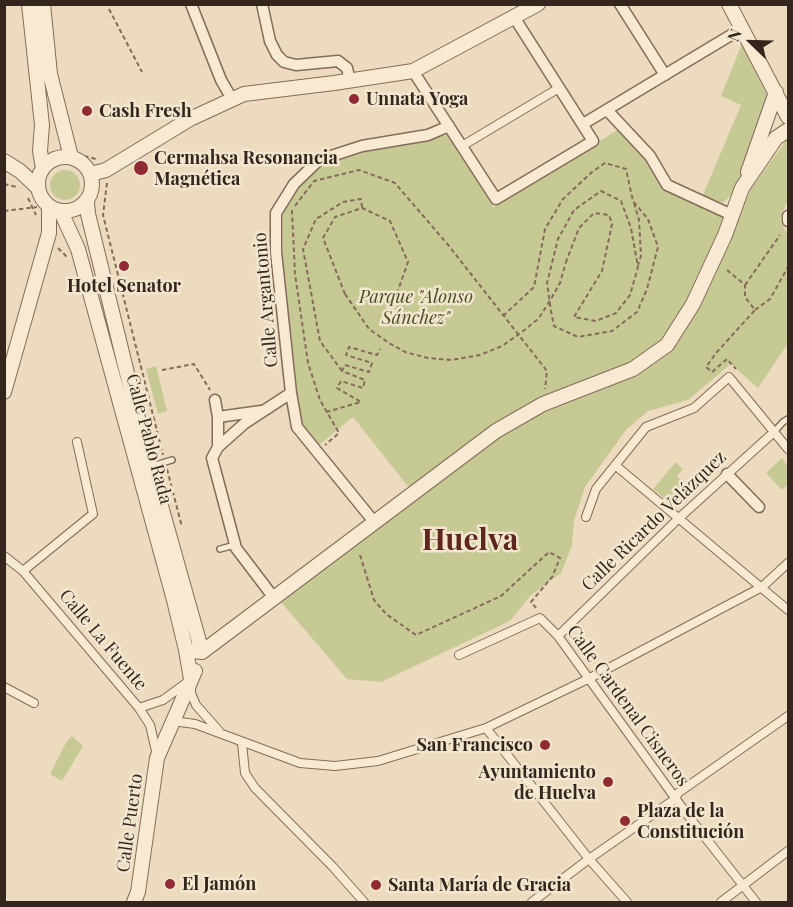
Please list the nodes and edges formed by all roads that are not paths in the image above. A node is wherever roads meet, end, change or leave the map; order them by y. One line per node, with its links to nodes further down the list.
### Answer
1 (29, 4): 22 (street)
2 (43, 4): 23 (street)
3 (191, 4): 15 (street)
4 (262, 4): 12 (street)
5 (538, 4): 8 (street)
6 (620, 4): 11 (street)
7 (729, 4): 9 (street)
8 (514, 17): 10 (street); 13 (street)
9 (741, 29): 11 (street); 14 (street)
10 (413, 71): 12 (street); 19 (street)
11 (665, 75): 16 (street)
12 (350, 81): 15 (street)
13 (559, 88): 18 (street); 21 (street)
14 (776, 92): 17 (street); 28 (street)
15 (232, 99): 27 (street)
16 (607, 110): 18 (street); 32 (street)
17 (789, 117)
18 (583, 124): 21 (street)
19 (449, 126): 21 (street); 37 (street, Calle Argantonio)
20 (789, 130): 28 (street)
21 (462, 146)
22 (40, 151): 25 (street); 26 (street)
23 (77, 157): 25 (street); 27 (street)
24 (4, 161): 26 (street)
25 (43, 168): 29 (street)
26 (20, 171): 29 (street)
27 (91, 174): 30 (street)
28 (742, 188): 32 (street)
29 (29, 189): 31 (street)
30 (87, 202): 31 (street); 48 (street, Calle Pablo Rada)
31 (55, 209): 35 (street); 48 (street, Calle Pablo Rada)
32 (732, 215): 53 (street)
33 (789, 216): 34 (street)
34 (789, 221)
35 (8, 369): 36 (street)
36 (4, 393)
37 (291, 393): 39 (street); 53 (street, Calle Argantonio)
38 (215, 400): 40 (street)
39 (264, 411): 40 (street); 44 (street)
40 (218, 417): 44 (street)
41 (789, 419): 42 (lane)
42 (774, 432): 45 (street); 47 (street); 49 (street, Calle Ricardo Velázquez)
43 (77, 442): 58 (street)
44 (218, 447): 54 (street)
45 (789, 449)
46 (172, 460): 48 (lane)
47 (615, 465): 51 (street); 52 (street)
48 (145, 468): 63 (street, Calle Pablo Rada); 64 (street, Calle Pablo Rada)
49 (727, 474): 50 (street); 52 (street, Calle Ricardo Velázquez)
50 (759, 507)
51 (586, 516)
52 (678, 519): 59 (street); 62 (street, Calle Ricardo Velázquez)
53 (375, 522): 60 (street)
54 (235, 545): 55 (lane); 60 (street)
55 (220, 549)
56 (4, 556): 58 (street, Calle La Fuente)
57 (789, 563): 59 (street)
58 (23, 571): 70 (street, Calle La Fuente)
59 (762, 587): 61 (street); 67 (street)
60 (274, 598): 64 (street)
61 (789, 610)
62 (558, 636): 65 (street, Calle Cardenal Cisneros); 67 (street, Calle Cardenal Cisneros)
63 (186, 650): 64 (street); 66 (street, Calle Pablo Rada)
64 (202, 652): 66 (street, Calle Puerto)
65 (459, 655)
66 (191, 679): 70 (street); 72 (street, Calle Puerto); 74 (street)
67 (588, 679): 73 (street); 77 (street, Calle Cardenal Cisneros)
68 (4, 687): 69 (street)
69 (34, 703)
70 (140, 708): 76 (street, Calle La Fuente)
71 (789, 716): 77 (street)
72 (173, 721): 74 (street); 76 (street, Calle Puerto)
73 (486, 728): 75 (street); 79 (street)
74 (221, 733): 75 (street)
75 (242, 743): 82 (street)
76 (157, 758): 81 (street, Calle Puerto)
77 (675, 799): 79 (street); 80 (street, Calle Cardenal Cisneros)
78 (789, 851): 80 (street)
79 (589, 859): 83 (street); 84 (street)
80 (742, 886): 85 (street); 86 (street, Calle Cardenal Cisneros)
81 (137, 899)
82 (364, 903)
83 (532, 903)
84 (627, 903)
85 (721, 903)
86 (756, 903)

